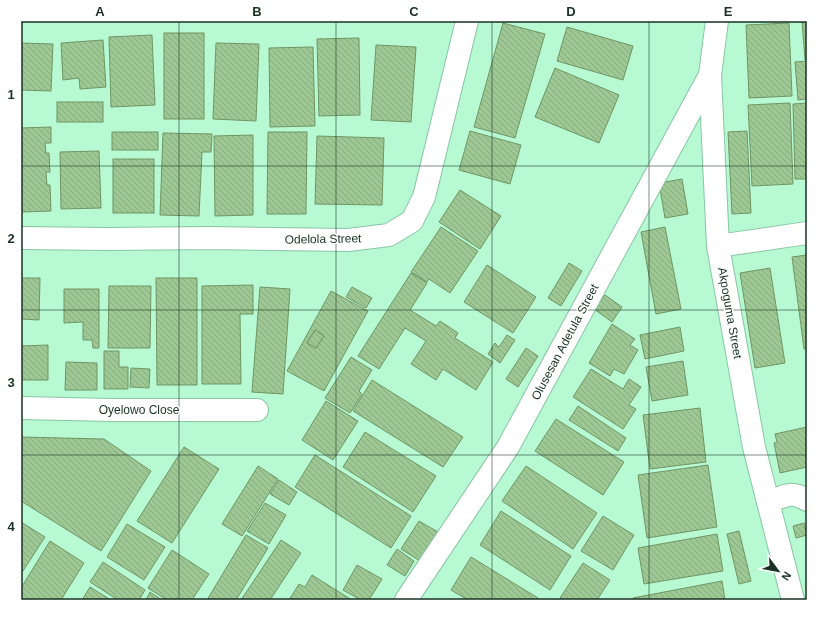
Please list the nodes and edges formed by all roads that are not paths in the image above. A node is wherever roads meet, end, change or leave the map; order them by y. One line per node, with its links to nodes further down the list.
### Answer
1 (467, 21): 5 (street, Odelola Street)
2 (717, 21): 3 (street, Akpoguma Street)
3 (710, 75): 6 (street, Akpoguma Street); 11 (street, Olusesan Adetula Street)
4 (807, 233): 6 (street)
5 (21, 238)
6 (718, 246): 10 (street, Akpoguma Street)
7 (21, 408): 8 (street, Oyelowo Close)
8 (257, 410)
9 (807, 500): 10 (street)
10 (768, 502): 12 (street, Akpoguma Street)
11 (406, 600)
12 (794, 600)

